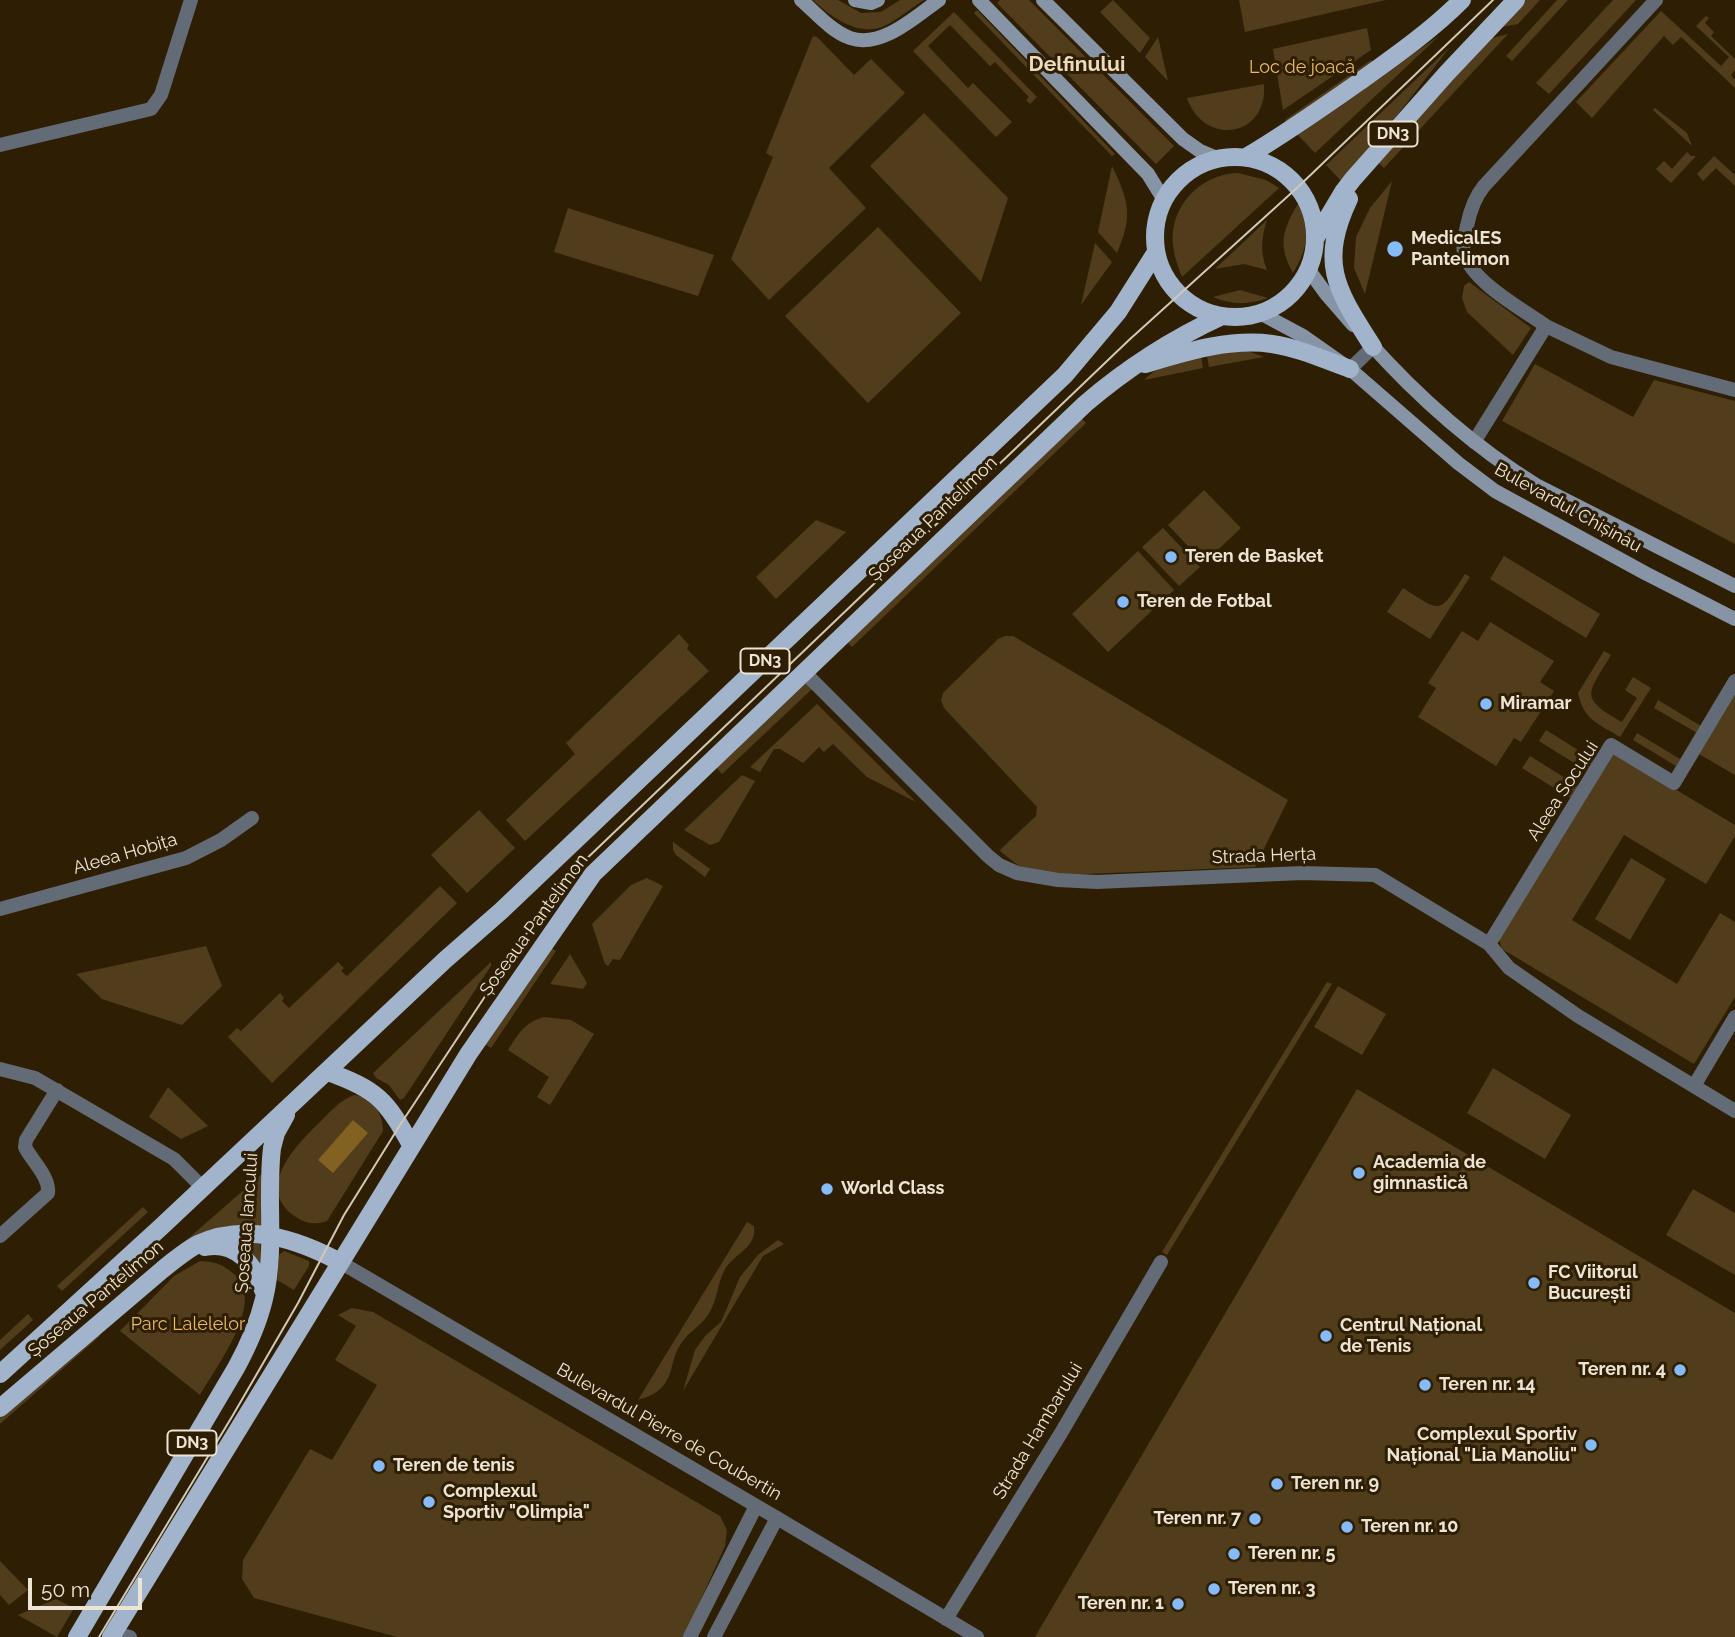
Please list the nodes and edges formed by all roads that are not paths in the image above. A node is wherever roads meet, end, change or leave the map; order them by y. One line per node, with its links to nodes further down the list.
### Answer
1 (191, 0): 11 (street)
2 (801, 0): 5 (main road)
3 (855, 0): 4 (main road)
4 (878, 0)
5 (939, 0)
6 (979, 0): 15 (main road)
7 (1043, 0): 14 (main road)
8 (1462, 0): 13 (main road, DN3)
9 (1516, 0): 12 (main road, DN3)
10 (1656, 0): 21 (street)
11 (0, 145)
12 (1374, 155): 16 (main road, DN3); 22 (main road)
13 (1246, 158): 14 (main road, DN3); 16 (main road, DN3)
14 (1219, 159): 15 (main road, DN3)
15 (1164, 200): 17 (main road, DN3)
16 (1315, 239): 18 (main road, DN3)
17 (1156, 252): 20 (main road, DN3); 36 (main road, Șoseaua Pantelimon / DN3)
18 (1308, 269): 19 (main road, DN3); 22 (main road, Bulevardul Chișinău)
19 (1260, 313): 20 (main road, DN3); 24 (main road, Bulevardul Chișinău)
20 (1222, 316): 23 (main road, Șoseaua Pantelimon / DN3)
21 (1546, 326): 25 (street); 26 (street)
22 (1373, 347): 24 (street); 26 (main road, Bulevardul Chișinău)
23 (1131, 367): 24 (main road); 29 (main road, Șoseaua Pantelimon / DN3)
24 (1350, 369): 28 (main road, Bulevardul Chișinău)
25 (1735, 390)
26 (1474, 442): 27 (main road, Bulevardul Chișinău)
27 (1735, 586)
28 (1735, 619)
29 (804, 672): 33 (street, Strada Herța); 41 (main road, Șoseaua Pantelimon / DN3)
30 (1735, 681): 33 (street, Aleea Socului)
31 (252, 818): 32 (street, Aleea Hobița)
32 (0, 909)
33 (1489, 944): 37 (street, Strada Herța)
34 (1735, 1017): 37 (street)
35 (0, 1069): 38 (street)
36 (328, 1072): 39 (main road, Șoseaua Pantelimon / DN3); 41 (main road)
37 (1694, 1086): 40 (street, Strada Herța)
38 (57, 1090): 42 (street); 43 (street)
39 (293, 1102): 42 (main road, Șoseaua Pantelimon); 44 (main road, Șoseaua Iancului / DN3)
40 (1735, 1111)
41 (411, 1145): 46 (main road, Șoseaua Pantelimon / DN3)
42 (202, 1188): 49 (main road, Șoseaua Pantelimon)
43 (0, 1236)
44 (269, 1236): 45 (main road, Șoseaua Pantelimon); 46 (main road, Șoseaua Pantelimon); 48 (main road, Șoseaua Iancului / DN3)
45 (181, 1254): 48 (main road); 50 (main road, Șoseaua Pantelimon)
46 (340, 1262): 51 (street, Bulevardul Pierre de Coubertin); 54 (main road, DN3)
47 (1161, 1262): 53 (street, Strada Hambarului)
48 (265, 1297): 55 (main road, Șoseaua Iancului / DN3)
49 (0, 1374)
50 (0, 1408)
51 (757, 1506): 52 (street, Bulevardul Pierre de Coubertin); 56 (street)
52 (777, 1518): 53 (street, Bulevardul Pierre de Coubertin); 57 (street)
53 (946, 1619): 58 (street, Bulevardul Pierre de Coubertin)
54 (118, 1636)
55 (77, 1637)
56 (690, 1637)
57 (714, 1637)
58 (977, 1637)

